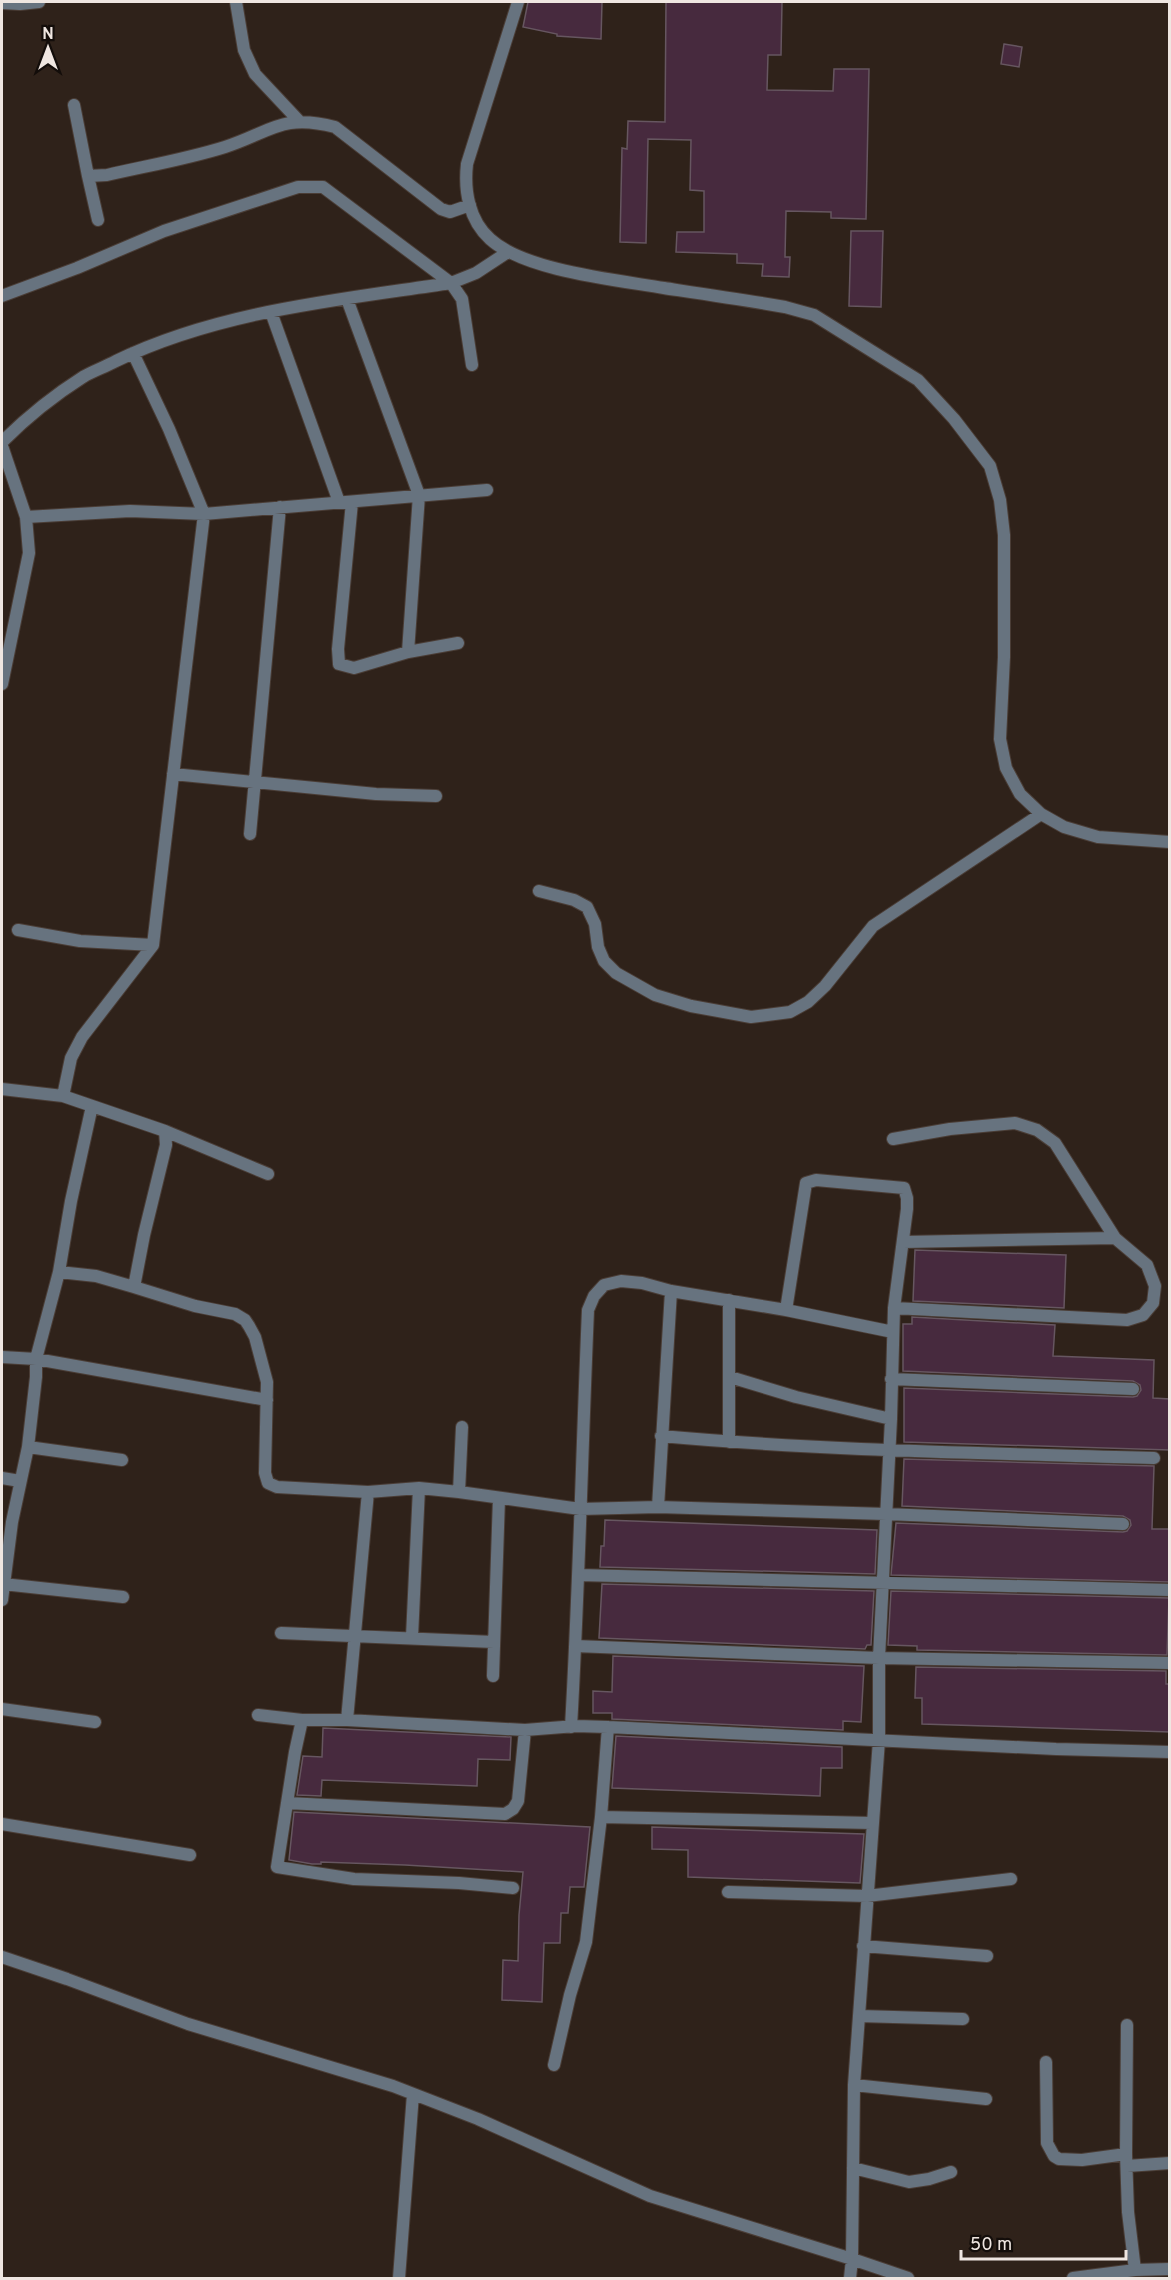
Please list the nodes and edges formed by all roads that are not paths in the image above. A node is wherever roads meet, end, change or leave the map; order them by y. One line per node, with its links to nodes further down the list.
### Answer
1 (39, 2): 4 (street)
2 (236, 2): 6 (street)
3 (518, 2): 8 (street)
4 (2, 3)
5 (74, 105): 7 (street)
6 (299, 121): 7 (street); 8 (street)
7 (88, 176): 9 (street)
8 (470, 205): 10 (street)
9 (98, 220)
10 (508, 252): 11 (street); 31 (street)
11 (451, 283): 12 (street); 13 (street); 16 (street)
12 (2, 296)
13 (348, 299): 14 (street); 19 (street)
14 (271, 312): 15 (street); 20 (street)
15 (133, 353): 17 (street); 22 (street)
16 (472, 365)
17 (2, 444): 23 (street)
18 (487, 490): 19 (street)
19 (419, 495): 20 (street); 25 (street)
20 (346, 502): 21 (street); 25 (street)
21 (280, 507): 22 (street); 29 (street)
22 (204, 514): 23 (street); 28 (street)
23 (26, 517): 26 (street)
24 (458, 643): 25 (street)
25 (408, 652)
26 (3, 671): 27 (street)
27 (2, 684)
28 (173, 774): 29 (street); 36 (street)
29 (254, 783): 30 (street); 32 (street)
30 (435, 796)
31 (1041, 814): 33 (street); 34 (street)
32 (250, 834)
33 (1170, 842)
34 (539, 891)
35 (18, 930): 36 (street)
36 (153, 945): 38 (street)
37 (2, 1089): 38 (street)
38 (63, 1096): 39 (street)
39 (92, 1106): 40 (street); 45 (street)
40 (165, 1131): 42 (street); 46 (street)
41 (893, 1139): 43 (street)
42 (268, 1174)
43 (1114, 1238): 44 (street); 49 (street)
44 (903, 1242): 49 (street); 50 (street)
45 (59, 1272): 46 (street); 53 (street)
46 (134, 1287): 57 (street)
47 (671, 1291): 48 (street); 60 (street); 73 (street)
48 (729, 1300): 50 (street); 54 (street)
49 (894, 1308): 51 (street)
50 (786, 1310): 51 (street)
51 (893, 1332): 55 (street)
52 (2, 1357): 53 (street)
53 (36, 1359): 57 (street); 62 (street)
54 (730, 1377): 58 (street); 61 (street)
55 (891, 1379): 56 (street); 58 (street)
56 (1133, 1389)
57 (267, 1400): 69 (street)
58 (891, 1419): 63 (street)
59 (462, 1427): 70 (street)
60 (661, 1436): 61 (street); 72 (street)
61 (729, 1442): 63 (street)
62 (28, 1447): 65 (street); 67 (street)
63 (888, 1450): 64 (street); 74 (street)
64 (1154, 1458)
65 (122, 1461)
66 (2, 1478): 67 (street)
67 (20, 1481): 78 (street)
68 (419, 1488): 69 (street); 70 (street); 84 (street)
69 (368, 1492): 83 (street)
70 (459, 1492): 71 (street)
71 (499, 1498): 73 (street); 85 (street)
72 (658, 1507): 73 (street); 74 (street)
73 (580, 1509): 76 (street)
74 (886, 1514): 75 (street); 77 (street)
75 (1123, 1524)
76 (579, 1575): 77 (street); 86 (street)
77 (882, 1583): 79 (street); 87 (street)
78 (3, 1584): 80 (street); 81 (street)
79 (1170, 1590)
80 (123, 1597)
81 (2, 1600)
82 (281, 1633): 83 (street)
83 (356, 1636): 84 (street); 93 (street)
84 (412, 1637): 85 (street)
85 (494, 1642): 89 (street)
86 (575, 1646): 87 (street); 95 (street)
87 (879, 1658): 88 (street); 98 (street)
88 (1170, 1663)
89 (494, 1676)
90 (2, 1708): 94 (street)
91 (258, 1715): 92 (street)
92 (302, 1720): 93 (street); 100 (street)
93 (348, 1720): 97 (street)
94 (95, 1722)
95 (570, 1727): 96 (street); 97 (street)
96 (608, 1727): 98 (street); 101 (street)
97 (525, 1730): 100 (street)
98 (879, 1740): 99 (street); 102 (street)
99 (1170, 1752)
100 (287, 1803): 106 (street)
101 (601, 1817): 102 (street); 116 (street)
102 (872, 1823): 108 (street)
103 (2, 1824): 104 (street)
104 (190, 1855)
105 (1011, 1879): 108 (street)
106 (513, 1888)
107 (728, 1892): 108 (street)
108 (867, 1896): 109 (street)
109 (863, 1946): 110 (street); 112 (street)
110 (987, 1956)
111 (2, 1957): 118 (street)
112 (859, 2016): 113 (street); 117 (street)
113 (963, 2019)
114 (1127, 2025): 120 (street)
115 (1046, 2062): 120 (street)
116 (554, 2065)
117 (854, 2085): 119 (street); 122 (street)
118 (413, 2094): 124 (street); 127 (street)
119 (986, 2099)
120 (1126, 2160): 121 (street); 126 (street)
121 (1170, 2163)
122 (853, 2168): 123 (street); 124 (street)
123 (951, 2172)
124 (852, 2259): 128 (street); 129 (street)
125 (1170, 2269): 126 (street)
126 (1135, 2270): 130 (street)
127 (399, 2278)
128 (850, 2278)
129 (908, 2278)
130 (1073, 2278)

